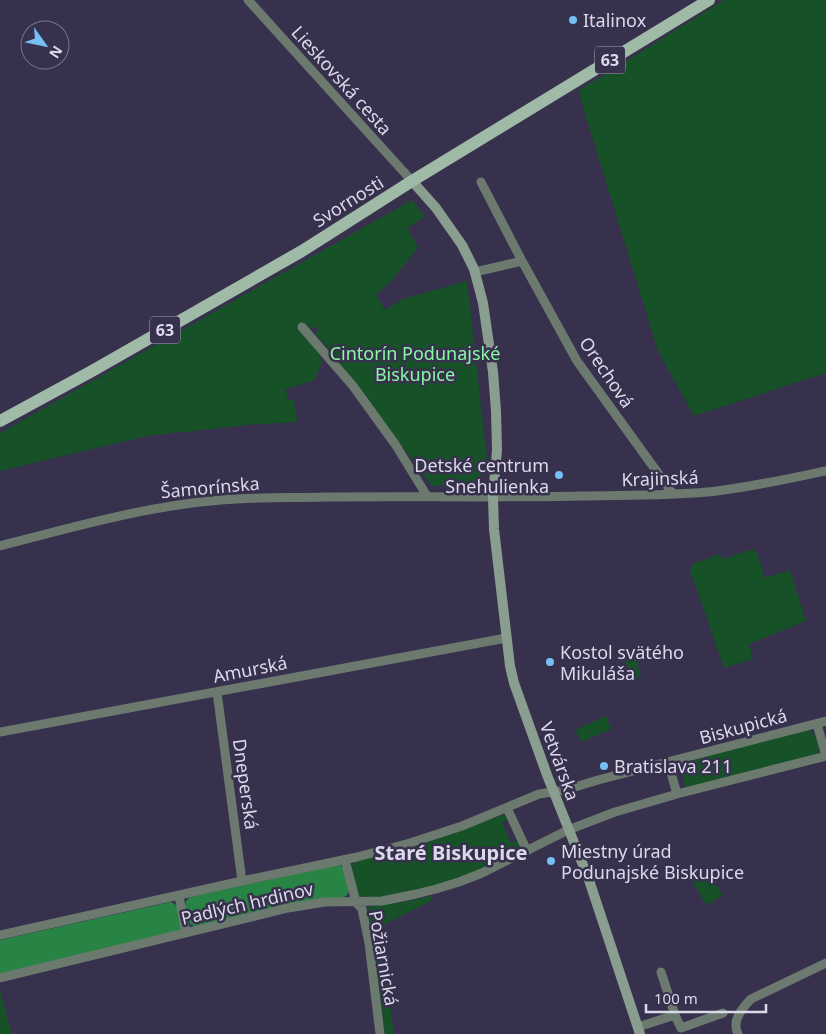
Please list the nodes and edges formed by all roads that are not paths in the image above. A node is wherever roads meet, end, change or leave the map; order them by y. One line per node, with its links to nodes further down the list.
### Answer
1 (248, 0): 3 (street, Lieskovská cesta)
2 (709, 0): 3 (main road, Svornosti / 63)
3 (412, 181): 6 (street, Vetvárska); 8 (main road, Svornosti / 63)
4 (481, 182): 5 (street, Orechová)
5 (522, 261): 6 (street); 10 (street, Orechová)
6 (475, 272): 12 (street, Vetvárska)
7 (302, 327): 11 (street)
8 (0, 421)
9 (826, 471): 10 (street, Krajinská)
10 (673, 494): 12 (street, Krajinská)
11 (427, 496): 12 (street, Šamorínska); 13 (street, Šamorínska)
12 (493, 497): 14 (street, Vetvárska)
13 (0, 546)
14 (506, 638): 15 (street, Amurská); 21 (street, Vetvárska)
15 (217, 692): 18 (street, Amurská); 27 (street, Dneperská)
16 (826, 721): 17 (street, Biskupická)
17 (816, 724): 19 (street); 20 (street, Biskupická)
18 (0, 732)
19 (826, 756): 22 (street)
20 (668, 762): 21 (street, Biskupická); 22 (street)
21 (553, 791): 23 (street, Padlých hrdinov); 24 (street, Vetvárska)
22 (678, 794): 24 (street, Padlých hrdinov)
23 (507, 808): 25 (street); 26 (street, Padlých hrdinov)
24 (568, 830): 25 (street, Padlých hrdinov); 37 (street, Vetvárska)
25 (527, 851): 29 (street, Padlých hrdinov)
26 (345, 860): 27 (street, Padlých hrdinov); 29 (street, Požiarnická)
27 (242, 881): 28 (street, Padlých hrdinov)
28 (179, 896): 30 (street); 31 (street, Padlých hrdinov)
29 (356, 902): 30 (street, Padlých hrdinov); 38 (street, Požiarnická)
30 (186, 933): 34 (street, Padlých hrdinov)
31 (0, 935)
32 (826, 962): 39 (street)
33 (661, 972): 36 (street)
34 (0, 978)
35 (723, 1013): 36 (street)
36 (676, 1015): 37 (street, Vetvárska)
37 (639, 1030)
38 (380, 1034)
39 (738, 1034)

